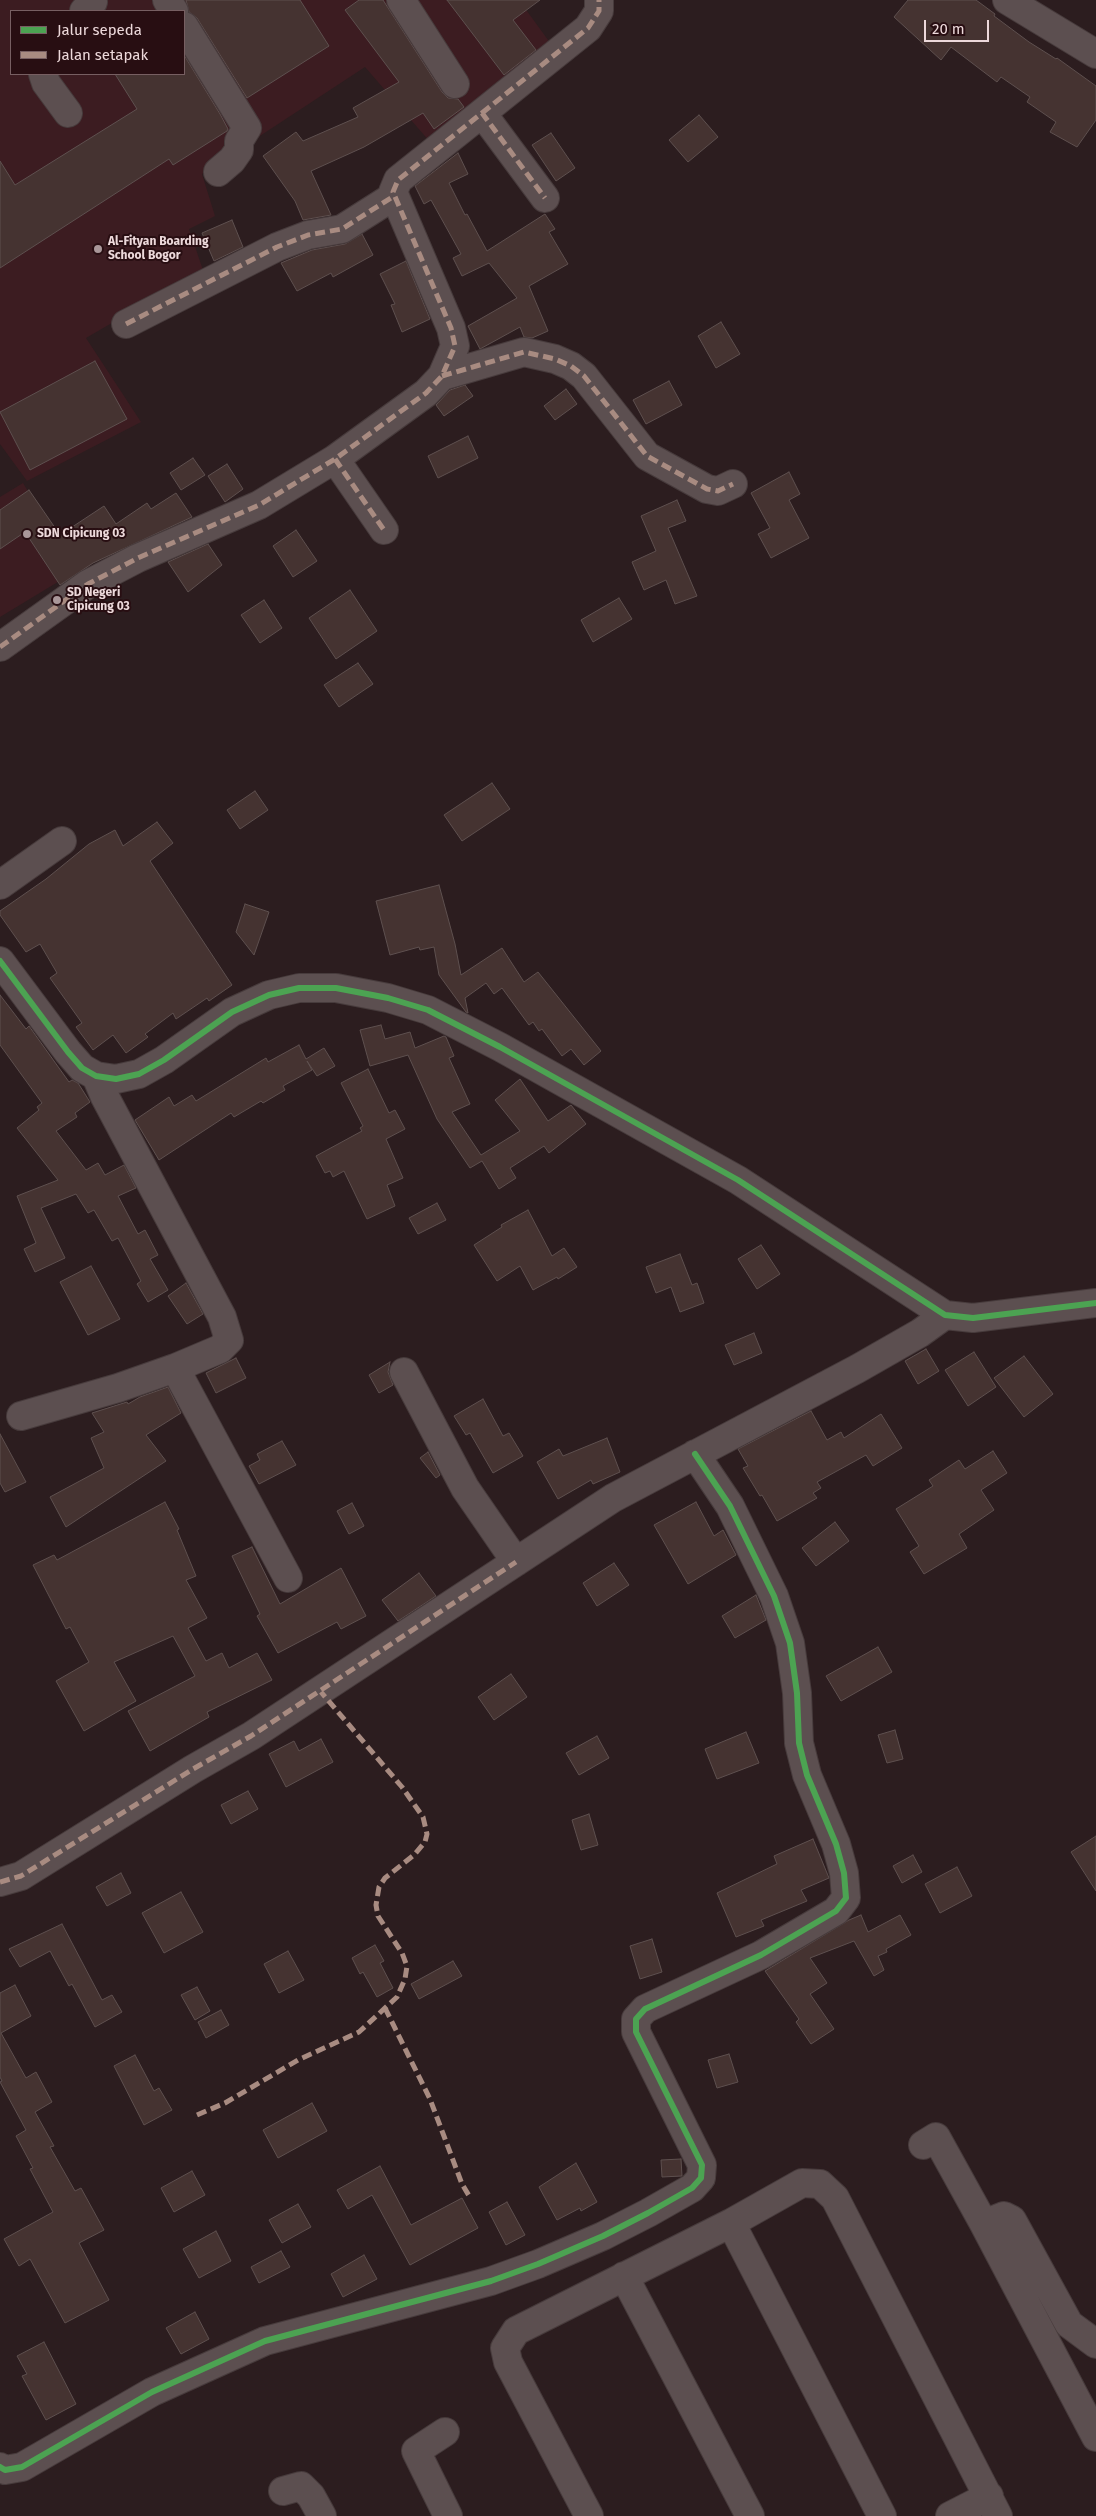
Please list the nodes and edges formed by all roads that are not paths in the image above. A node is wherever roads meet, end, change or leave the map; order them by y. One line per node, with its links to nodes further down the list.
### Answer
1 (400, 0): 7 (street)
2 (599, 0): 9 (street)
3 (1007, 0): 5 (street)
4 (185, 28): 10 (street)
5 (1096, 54)
6 (43, 75): 8 (street)
7 (455, 84)
8 (68, 113)
9 (482, 113): 11 (street); 12 (street)
10 (218, 172)
11 (394, 196): 13 (street); 14 (street)
12 (545, 198)
13 (126, 324)
14 (442, 376): 15 (street); 16 (street)
15 (335, 458): 17 (street); 18 (street)
16 (733, 484)
17 (384, 530)
18 (0, 647)
19 (62, 841): 20 (street)
20 (0, 885)
21 (0, 961): 22 (street)
22 (96, 1076): 24 (street); 25 (street)
23 (1096, 1303): 24 (street)
24 (945, 1315): 28 (street)
25 (175, 1368): 27 (street); 30 (street)
26 (404, 1372): 29 (street)
27 (22, 1416)
28 (695, 1454): 29 (street); 41 (street)
29 (516, 1562): 31 (street)
30 (288, 1578)
31 (0, 1882)
32 (923, 2145): 34 (street)
33 (730, 2222): 35 (street); 43 (street); 48 (street)
34 (984, 2224): 36 (street); 37 (street)
35 (624, 2276): 46 (street); 47 (street)
36 (1069, 2324): 37 (street); 38 (street)
37 (1045, 2338): 40 (street)
38 (1096, 2344)
39 (445, 2432): 45 (street)
40 (1096, 2437)
41 (0, 2467)
42 (283, 2491): 44 (street)
43 (994, 2506): 49 (street)
44 (322, 2516)
45 (448, 2516)
46 (589, 2516)
47 (750, 2516)
48 (882, 2516)
49 (950, 2516)

